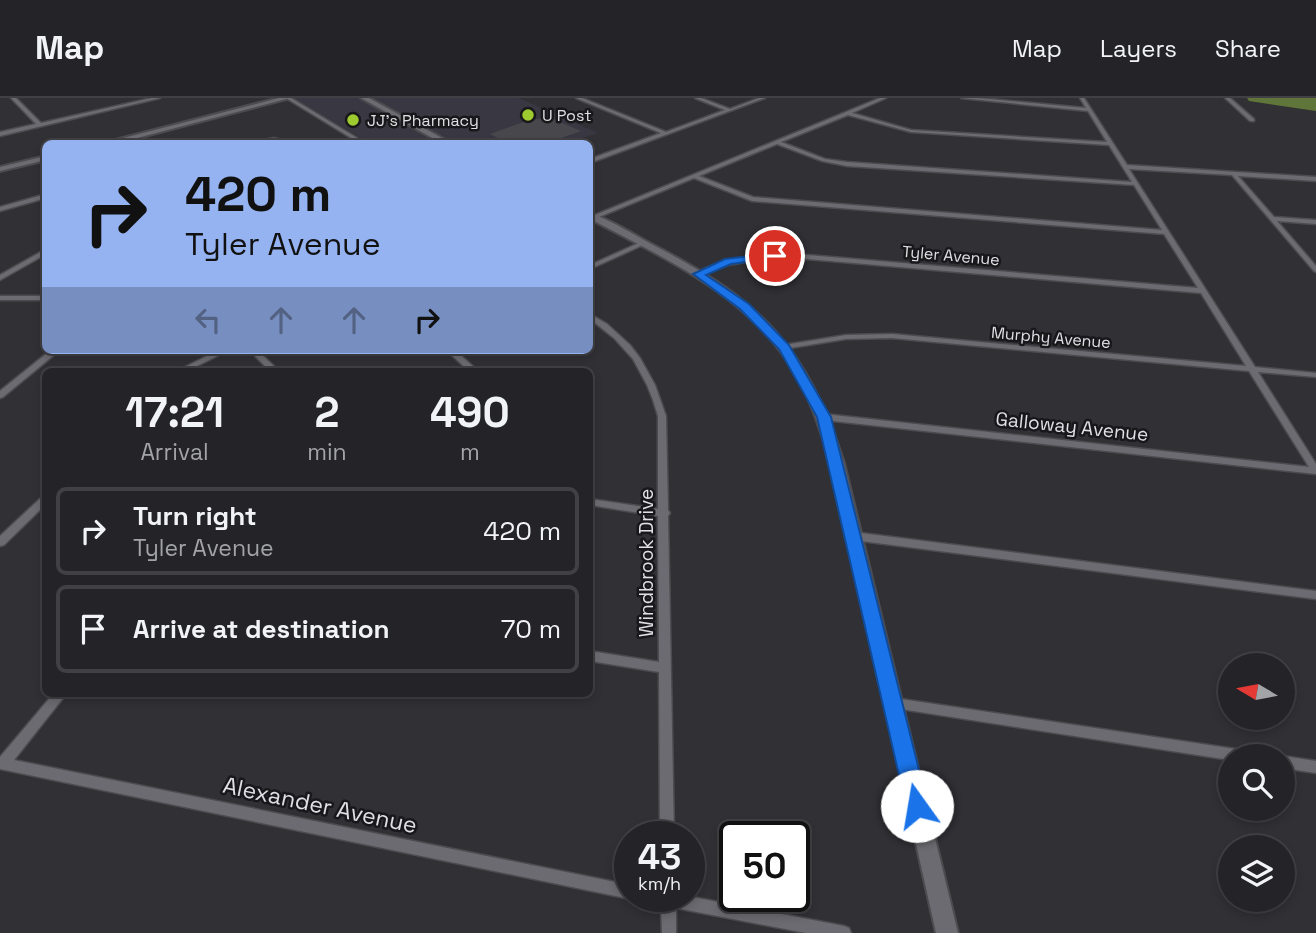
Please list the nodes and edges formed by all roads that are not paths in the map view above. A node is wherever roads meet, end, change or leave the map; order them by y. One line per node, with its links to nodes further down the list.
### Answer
1 (13, 98): 18 (street)
2 (133, 98): 13 (street)
3 (159, 98): 13 (street)
4 (287, 98): 21 (main road); 22 (street)
5 (364, 98): 23 (main road)
6 (578, 98): 19 (street)
7 (697, 98): 14 (street)
8 (763, 98): 14 (street)
9 (884, 98): 16 (street)
10 (963, 98): 15 (street)
11 (1082, 98): 15 (street)
12 (1227, 98): 17 (street)
13 (139, 102): 18 (street)
14 (729, 110): 19 (street)
15 (1090, 110): 25 (street)
16 (847, 113): 24 (street); 25 (street)
17 (1252, 120)
18 (40, 125): 20 (street)
19 (665, 133): 27 (street)
20 (0, 134)
21 (119, 140)
22 (358, 140)
23 (443, 140)
24 (776, 142): 31 (street); 33 (street)
25 (1111, 144): 28 (street)
26 (42, 159): 29 (main road)
27 (593, 160)
28 (1126, 167): 30 (street); 33 (street)
29 (0, 169)
30 (1233, 173): 32 (street); 38 (street)
31 (694, 176): 36 (street); 40 (street)
32 (1316, 178)
33 (1137, 184): 40 (street)
34 (42, 198): 35 (street)
35 (0, 209)
36 (593, 216)
37 (593, 218): 41 (main road)
38 (1272, 219): 39 (street); 44 (street)
39 (1316, 222)
40 (1167, 232): 47 (street)
41 (641, 244): 43 (street); 45 (main road)
42 (42, 253): 46 (street)
43 (593, 266)
44 (1316, 270)
45 (698, 274): 47 (street, Tyler Avenue); 51 (main road)
46 (0, 278)
47 (1204, 291): 59 (street)
48 (0, 298): 49 (street)
49 (42, 298)
50 (593, 318): 66 (street, Windbrook Drive)
51 (784, 347): 59 (street, Murphy Avenue); 62 (main road)
52 (51, 354): 61 (street)
53 (217, 354): 56 (street)
54 (257, 354): 57 (street)
55 (455, 354): 58 (street)
56 (187, 368)
57 (272, 368)
58 (471, 368)
59 (1254, 370): 60 (street, Murphy Avenue); 63 (street)
60 (1316, 375)
61 (0, 395)
62 (824, 417): 63 (street, Galloway Avenue); 67 (main road)
63 (1316, 471)
64 (42, 502): 68 (street)
65 (593, 502): 66 (street)
66 (665, 513): 71 (street, Windbrook Drive)
67 (853, 536): 69 (street); 73 (main road)
68 (0, 542)
69 (1316, 596)
70 (593, 656): 71 (street)
71 (666, 668): 78 (street, Windbrook Drive)
72 (58, 697): 75 (street)
73 (894, 704): 74 (street); 84 (main road)
74 (1218, 752)
75 (2, 763): 79 (street, Alexander Avenue)
76 (1295, 764): 77 (street)
77 (1316, 767)
78 (667, 821)
79 (614, 889)
80 (705, 905): 83 (street)
81 (668, 912): 82 (street)
82 (668, 933)
83 (844, 933)
84 (947, 933)

